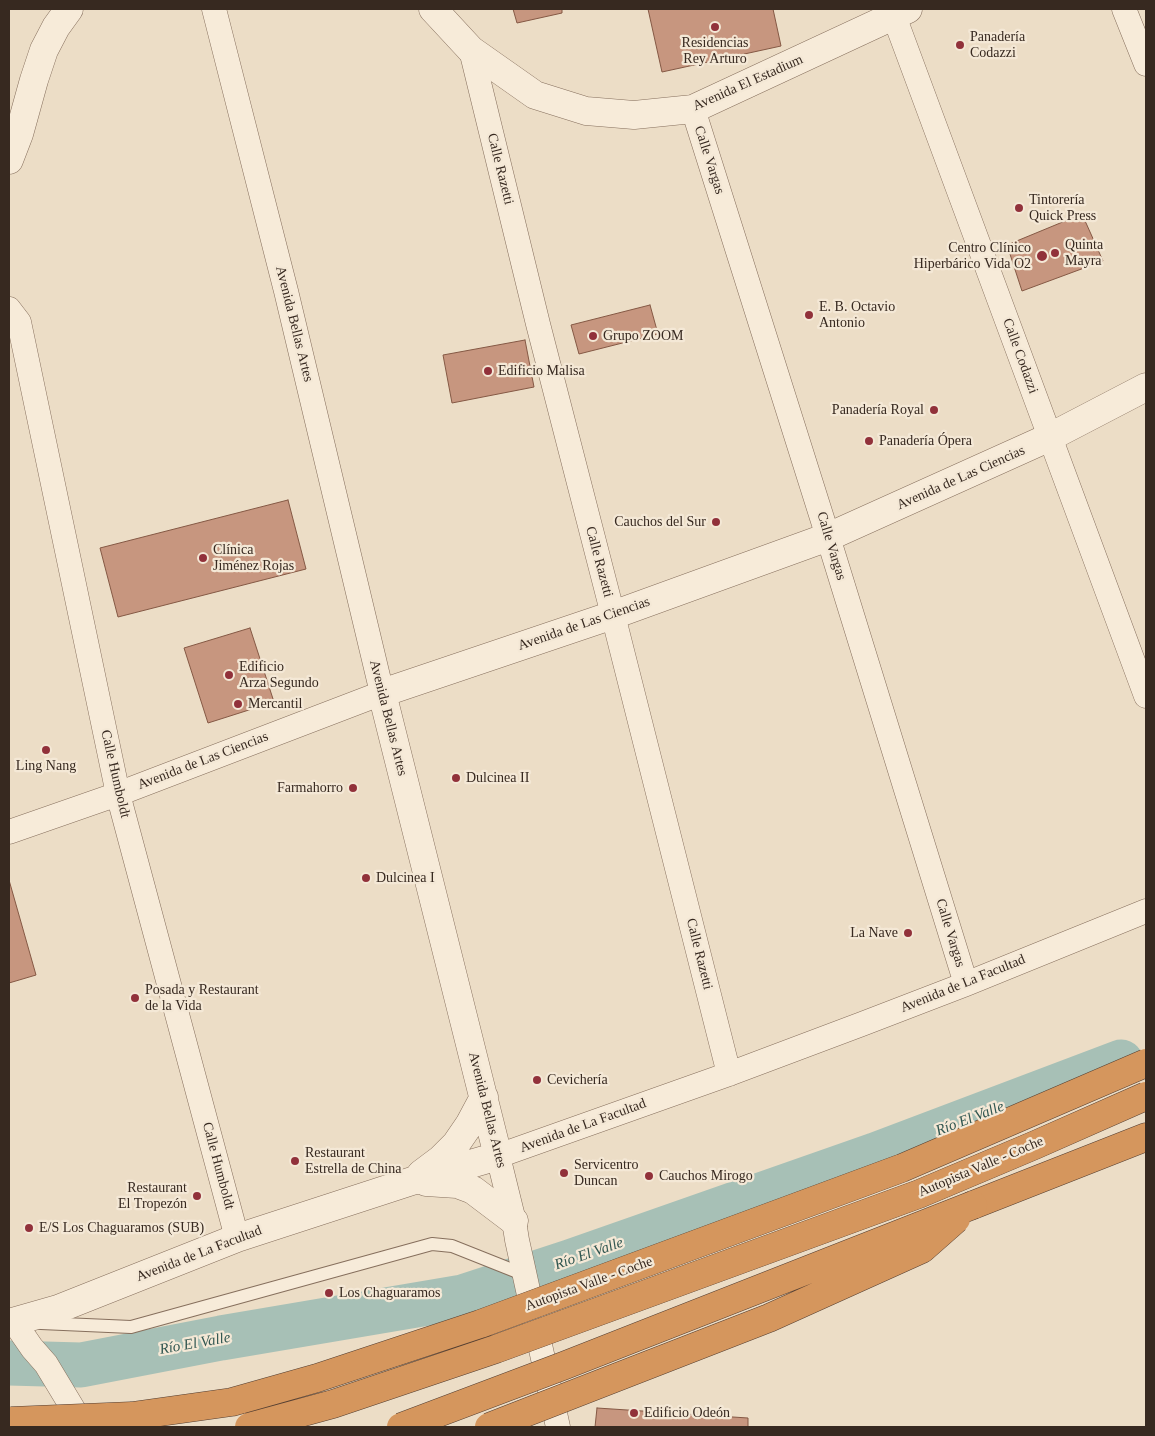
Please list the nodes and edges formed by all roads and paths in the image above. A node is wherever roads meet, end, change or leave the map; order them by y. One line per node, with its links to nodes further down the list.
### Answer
1 (69, 9): 9 (street)
2 (214, 9): 15 (street, Avenida Bellas Artes)
3 (433, 9): 6 (street, Avenida El Estadium)
4 (1124, 9): 7 (street)
5 (901, 12): 8 (street, Avenida El Estadium); 12 (street, Calle Codazzi)
6 (471, 50): 8 (street, Avenida El Estadium); 14 (street, Calle Razetti)
7 (1146, 64)
8 (693, 109): 13 (street, Calle Vargas)
9 (9, 160)
10 (9, 308): 17 (street, Calle Humboldt)
11 (1146, 387): 12 (street, Avenida de Las Ciencias)
12 (1050, 437): 13 (street, Avenida de Las Ciencias); 16 (street, Calle Codazzi)
13 (828, 537): 14 (street, Avenida de Las Ciencias); 20 (street, Calle Vargas)
14 (613, 615): 15 (street, Avenida de Las Ciencias); 22 (street, Calle Razetti)
15 (382, 693): 17 (street, Avenida de Las Ciencias); 24 (street, Avenida Bellas Artes)
16 (1146, 696)
17 (118, 794): 18 (street, Avenida de Las Ciencias); 30 (street, Calle Humboldt)
18 (9, 832)
19 (1146, 910): 20 (street, Avenida de La Facultad)
20 (966, 984): 22 (street, Avenida de La Facultad)
21 (1146, 1062): 33 (highway, Autopista Valle - Coche, bridge)
22 (729, 1074): 26 (street, Avenida de La Facultad)
23 (1146, 1096): 35 (highway, Autopista Valle - Coche, bridge)
24 (484, 1097): 26 (street, Avenida Bellas Artes); 27 (street)
25 (1146, 1137): 28 (highway)
26 (498, 1156): 27 (street, Avenida de La Facultad); 29 (street, Avenida Bellas Artes)
27 (412, 1181): 29 (street); 30 (street, Avenida de La Facultad)
28 (973, 1205): 36 (highway, bridge); 37 (highway, bridge)
29 (514, 1221): 31 (street, Avenida Bellas Artes)
30 (237, 1238): 32 (street, Avenida de La Facultad)
31 (525, 1275): 32 (lane); 38 (street, Avenida Bellas Artes)
32 (10, 1316): 34 (street)
33 (9, 1421)
34 (84, 1427)
35 (247, 1427)
36 (401, 1427)
37 (489, 1427)
38 (558, 1427)

